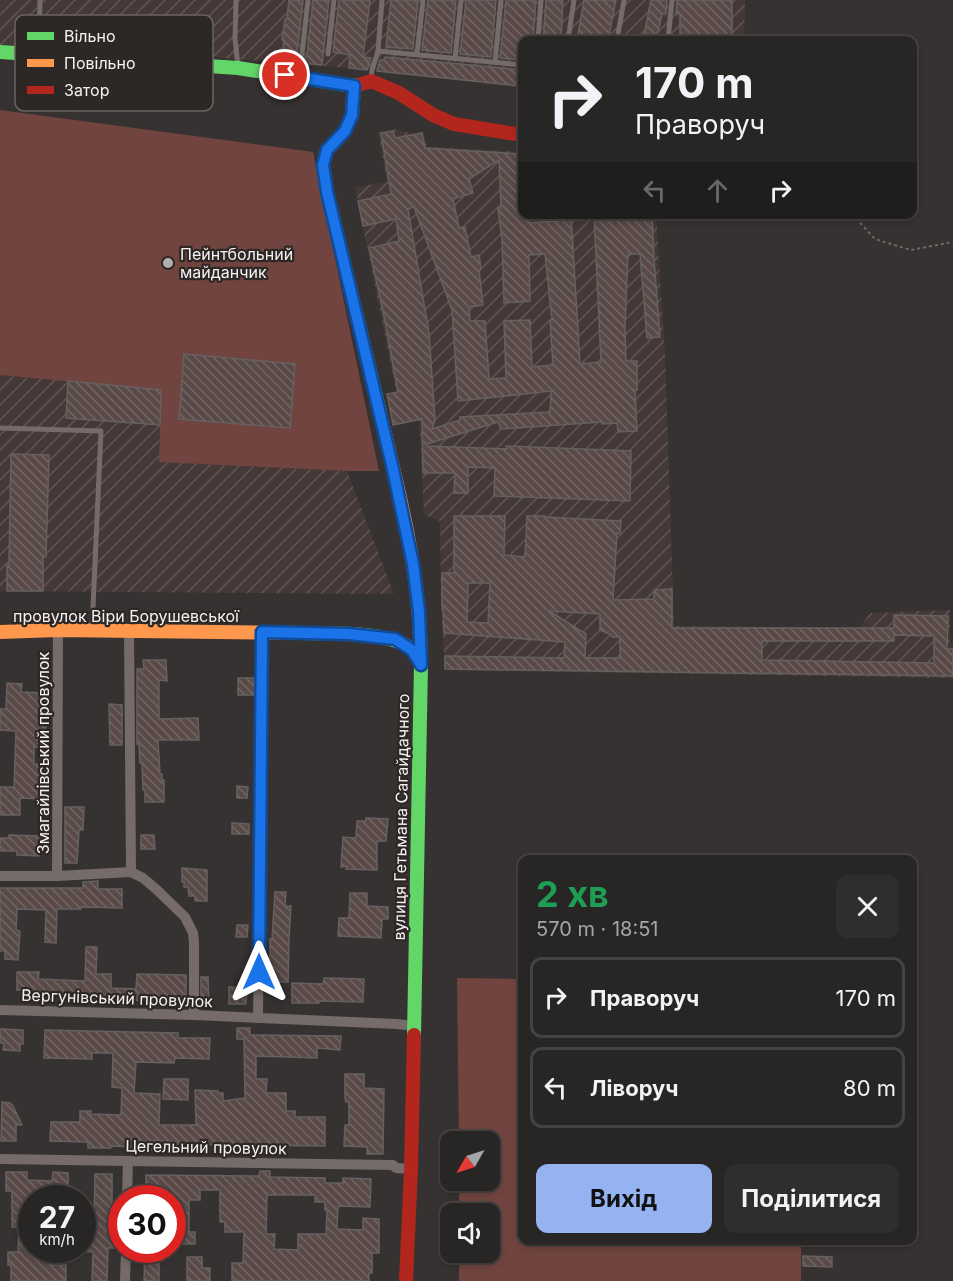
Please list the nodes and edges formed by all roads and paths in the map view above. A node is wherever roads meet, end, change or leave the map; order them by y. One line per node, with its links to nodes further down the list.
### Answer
1 (40, 0): 13 (lane)
2 (308, 0): 21 (lane)
3 (334, 0): 22 (lane)
4 (382, 0): 18 (lane)
5 (423, 0): 23 (lane)
6 (461, 0): 24 (lane)
7 (501, 0): 25 (lane)
8 (542, 0): 14 (lane)
9 (574, 0): 15 (lane)
10 (624, 0): 16 (lane)
11 (672, 0): 17 (lane)
12 (236, 1): 28 (lane)
13 (40, 15)
14 (538, 36)
15 (569, 36)
16 (617, 36)
17 (668, 36)
18 (378, 51): 23 (lane); 29 (lane)
19 (0, 52): 20 (street)
20 (15, 53)
21 (302, 54)
22 (328, 54)
23 (417, 54): 24 (lane)
24 (455, 59): 25 (lane)
25 (495, 62): 26 (lane)
26 (518, 65)
27 (213, 66): 28 (street)
28 (238, 68): 30 (street)
29 (371, 81): 30 (street); 31 (street)
30 (354, 86): 40 (street, вулиця Гетьмана Сагайдачного)
31 (518, 134)
32 (857, 219): 33 (path)
33 (953, 242)
34 (0, 428): 36 (lane)
35 (58, 630): 36 (street, провулок Віри Борушевської); 38 (street, провулок Віри Борушевської); 43 (street, Змагайлівський провулок)
36 (92, 631): 37 (street, провулок Віри Борушевської)
37 (129, 631): 39 (street, провулок Віри Борушевської); 41 (street)
38 (0, 632)
39 (262, 632): 40 (street, провулок Віри Борушевської); 46 (street)
40 (421, 665): 47 (street, вулиця Гетьмана Сагайдачного)
41 (131, 872): 43 (street, Змагайлівський провулок); 45 (street)
42 (0, 876): 43 (street, Змагайлівський провулок)
43 (57, 876)
44 (0, 1010): 45 (street, Вергунівський провулок)
45 (194, 1015): 46 (street, Вергунівський провулок)
46 (258, 1018): 47 (street, Вергунівський провулок)
47 (414, 1026): 50 (street, вулиця Гетьмана Сагайдачного)
48 (0, 1159): 49 (street, Цегельний провулок)
49 (128, 1161): 50 (street, Цегельний провулок); 51 (street)
50 (411, 1169): 54 (street, вулиця Гетьмана Сагайдачного)
51 (127, 1185)
52 (126, 1263): 53 (street)
53 (125, 1281)
54 (406, 1281)

